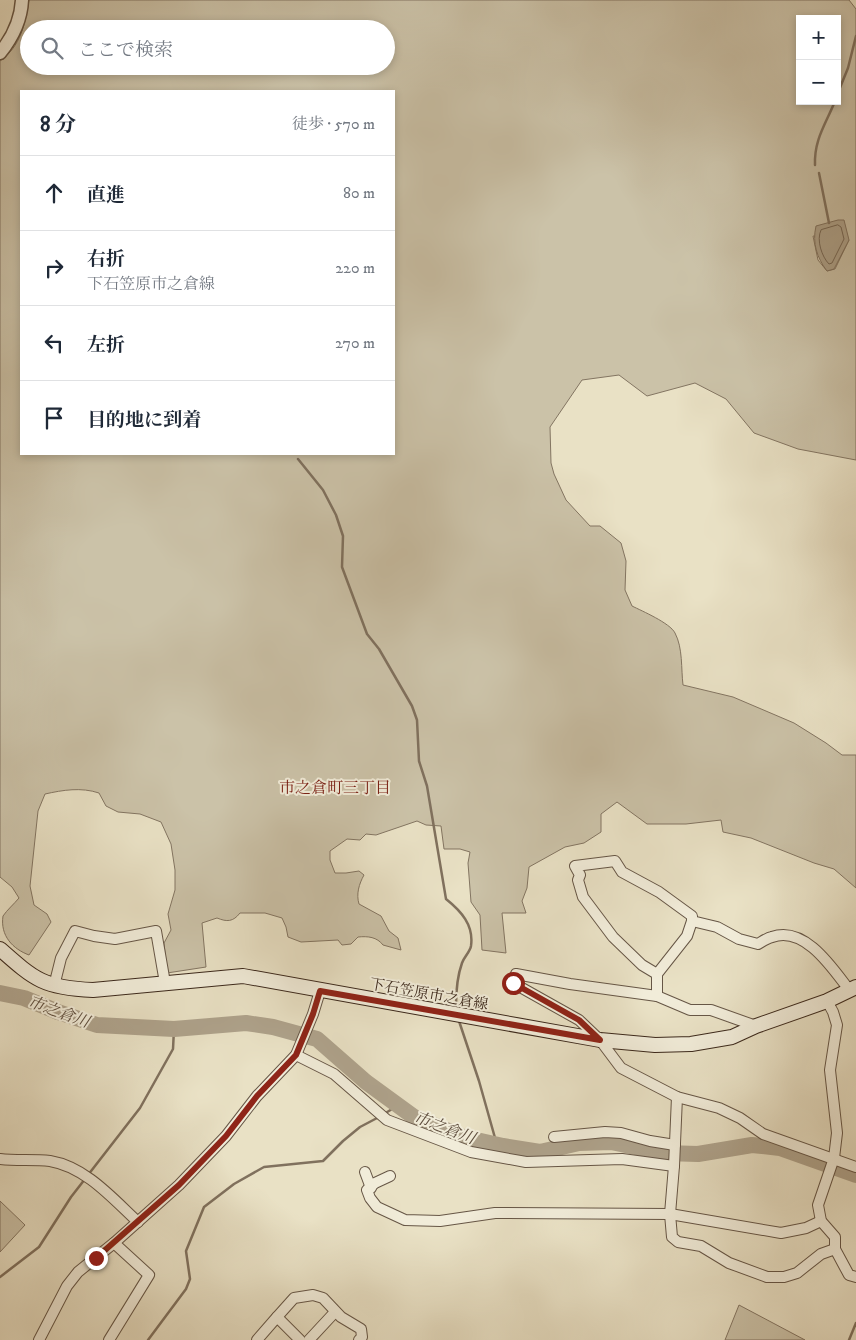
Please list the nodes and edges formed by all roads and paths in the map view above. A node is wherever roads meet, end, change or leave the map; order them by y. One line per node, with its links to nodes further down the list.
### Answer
1 (22, 0): 2 (street)
2 (0, 53)
3 (692, 921): 5 (street); 5 (street); 8 (street)
4 (0, 949): 7 (main road, 下石笠原市之倉線)
5 (656, 974): 10 (street)
6 (165, 983): 7 (main road, 下石笠原市之倉線); 7 (street); 9 (main road, 下石笠原市之倉線)
7 (54, 986)
8 (853, 989): 11 (main road, 下石笠原市之倉線)
9 (320, 991): 13 (main road, 下石笠原市之倉線); 14 (street)
10 (657, 996): 12 (street); 13 (street)
11 (827, 1001): 12 (main road, 下石笠原市之倉線); 18 (street)
12 (756, 1026): 13 (main road, 下石笠原市之倉線)
13 (600, 1040): 15 (street)
14 (296, 1055): 20 (street); 27 (street)
15 (677, 1097): 17 (street); 18 (street)
16 (554, 1137): 17 (street)
17 (675, 1145): 20 (street)
18 (834, 1158): 21 (street); 26 (street)
19 (0, 1159): 27 (street)
20 (674, 1166): 25 (street)
21 (856, 1167)
22 (365, 1172): 24 (street)
23 (390, 1176): 24 (street)
24 (371, 1188): 25 (street)
25 (670, 1214): 26 (street); 29 (street)
26 (821, 1220): 29 (street)
27 (138, 1222): 28 (street)
28 (114, 1243): 33 (street); 34 (street)
29 (835, 1249): 30 (street)
30 (856, 1277)
31 (335, 1312): 32 (street); 37 (street); 38 (street)
32 (277, 1317): 35 (street); 36 (street)
33 (39, 1340)
34 (109, 1340)
35 (257, 1340)
36 (300, 1340)
37 (309, 1340)
38 (358, 1340)

